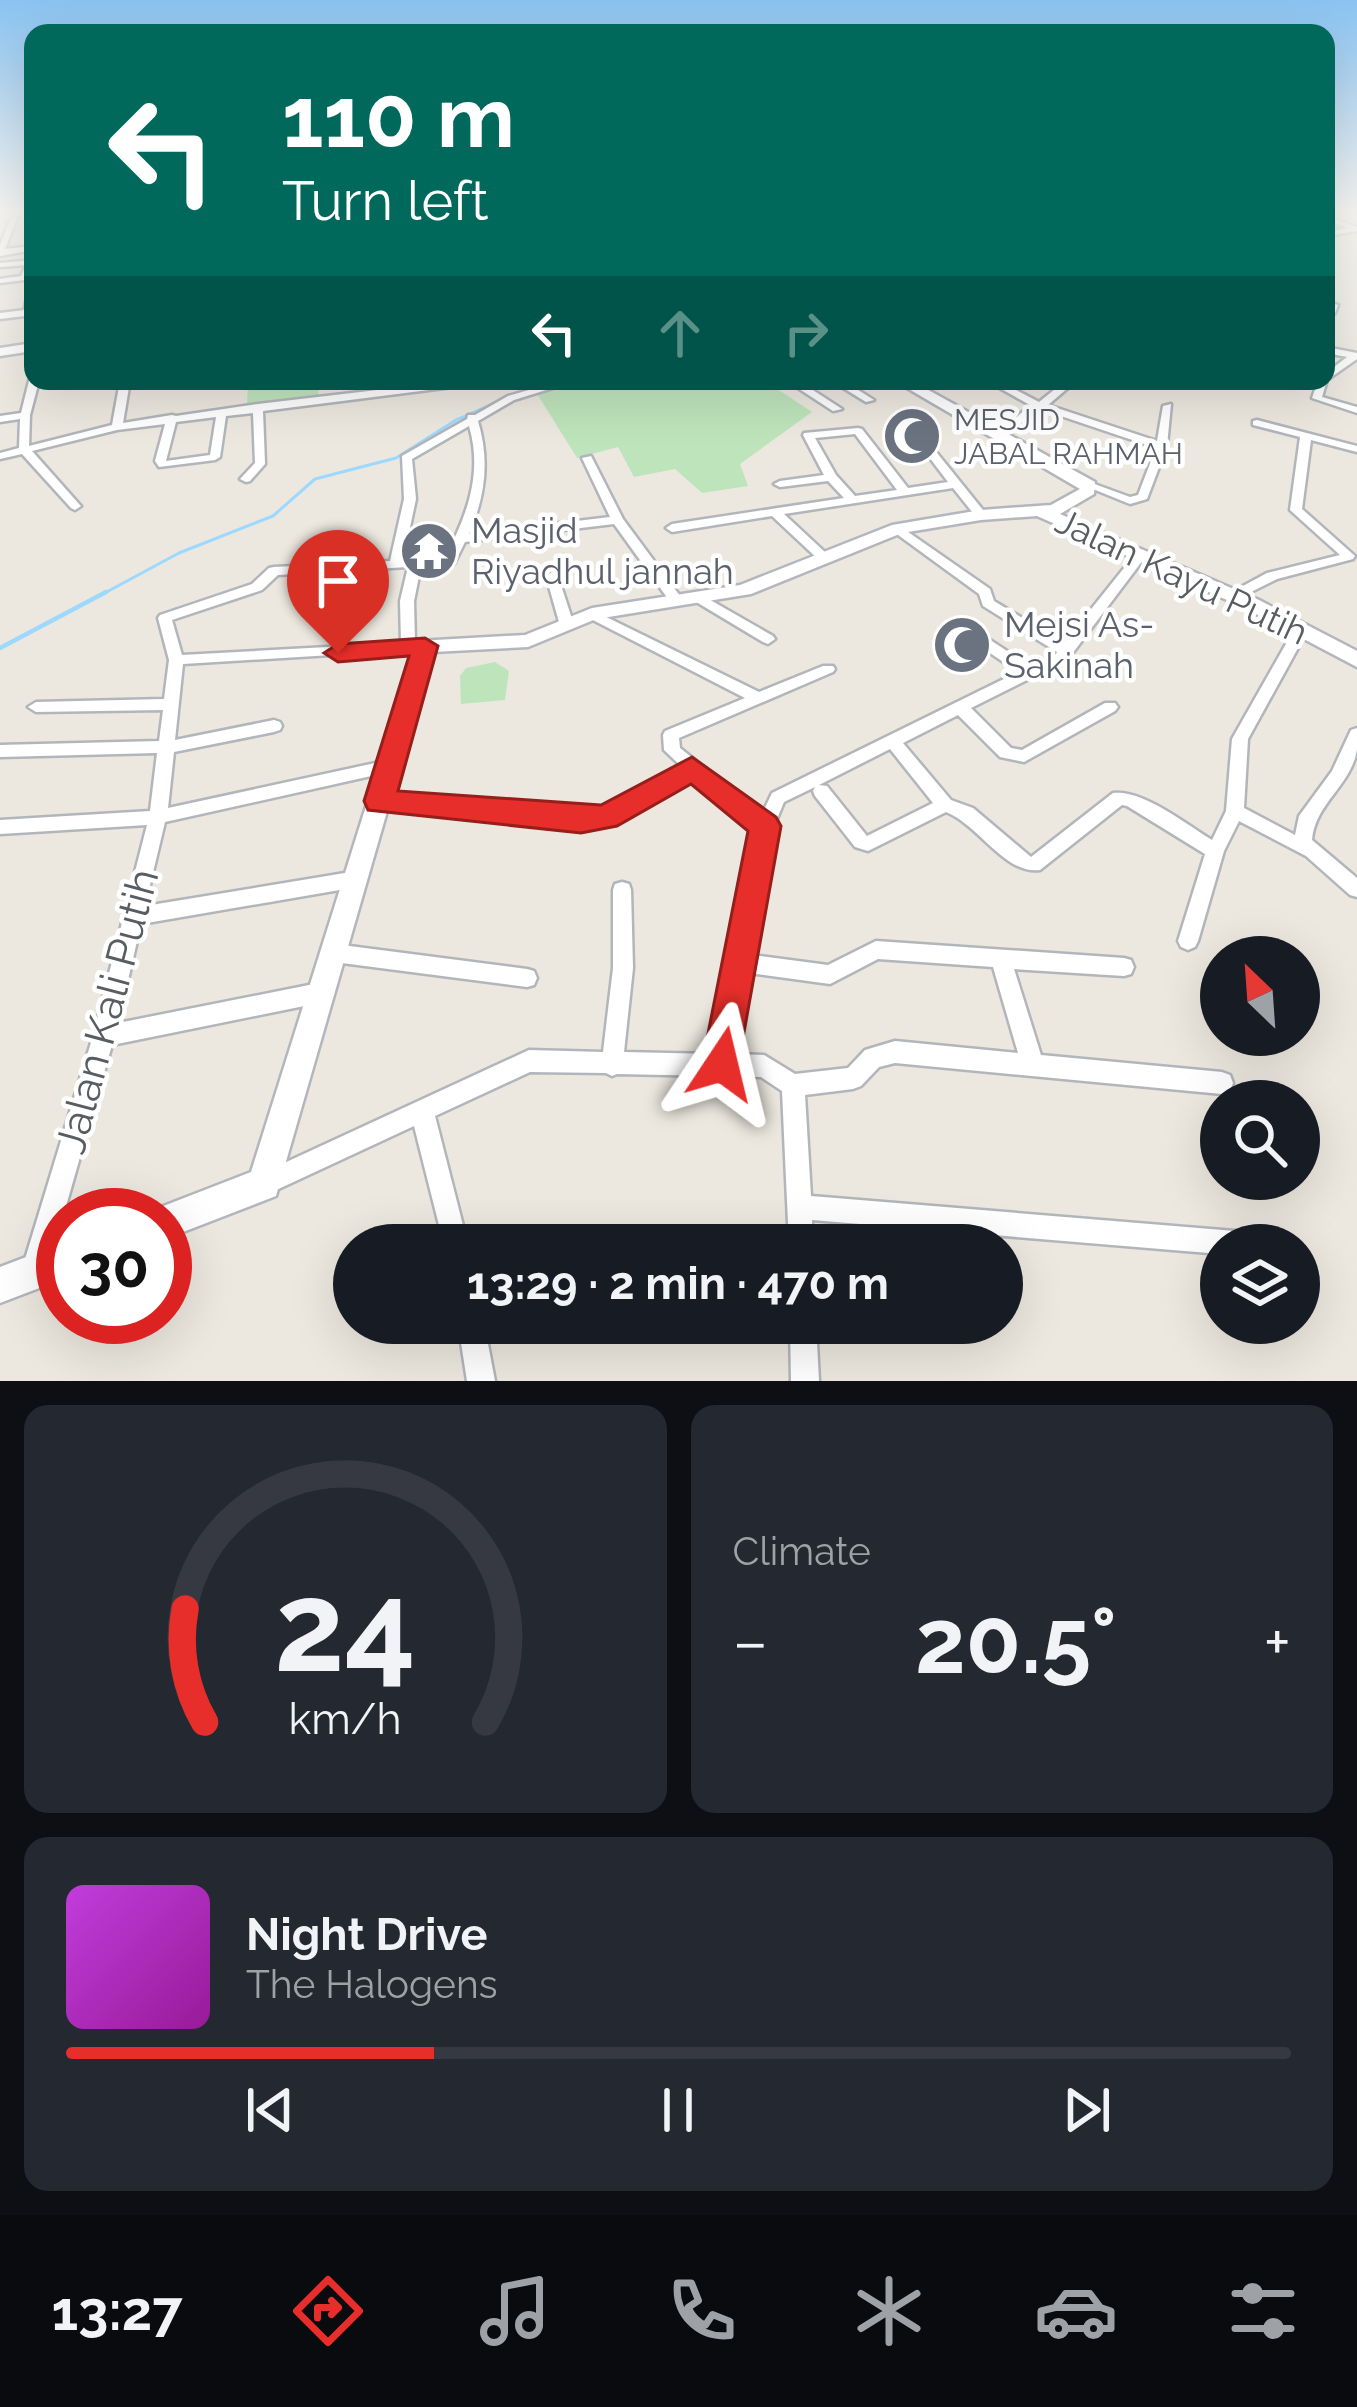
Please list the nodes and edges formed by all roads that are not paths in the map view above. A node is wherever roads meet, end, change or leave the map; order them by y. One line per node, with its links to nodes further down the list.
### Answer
1 (32, 390): 20 (street)
2 (123, 390): 25 (street)
3 (401, 390): 16 (street)
4 (531, 390): 21 (street)
5 (807, 390): 12 (street)
6 (843, 390): 12 (street)
7 (853, 390): 13 (street)
8 (919, 390): 26 (street)
9 (1009, 390): 14 (street)
10 (1059, 390): 14 (street)
11 (1320, 390): 18 (street)
12 (818, 397): 17 (street)
13 (869, 400)
14 (1038, 405): 26 (street); 30 (street)
15 (1168, 406): 30 (street)
16 (258, 407): 19 (street); 35 (street)
17 (837, 409)
18 (1357, 410)
19 (222, 412): 22 (street); 22 (street)
20 (25, 415): 23 (street); 31 (street)
21 (472, 417): 48 (street); 53 (street)
22 (172, 418): 25 (street)
23 (0, 419)
24 (1257, 423): 27 (street)
25 (117, 427): 31 (street)
26 (1004, 435): 38 (street)
27 (1306, 435): 28 (street); 49 (street)
28 (1353, 444)
29 (925, 445): 37 (street)
30 (1162, 446): 38 (street)
31 (24, 449): 32 (street); 41 (street)
32 (0, 456)
33 (587, 458): 45 (street)
34 (831, 477): 36 (street); 39 (street); 40 (street)
35 (247, 478)
36 (780, 484)
37 (955, 484): 39 (street); 44 (street)
38 (1089, 485): 42 (street)
39 (904, 491): 40 (street)
40 (852, 500): 43 (street)
41 (75, 506)
42 (1036, 510): 44 (street, Jalan Kayu Putih); 50 (street, Jalan Kayu Putih)
43 (776, 512): 46 (street); 51 (street)
44 (981, 515): 47 (street, Jalan Kayu Putih)
45 (617, 520): 48 (street); 57 (street)
46 (673, 528)
47 (898, 529): 51 (street, Jalan Kayu Putih); 64 (street)
48 (462, 539): 52 (street)
49 (1352, 551): 55 (street)
50 (1140, 556): 55 (street, Jalan Kayu Putih); 64 (street)
51 (824, 557): 56 (street, Jalan Kayu Putih)
52 (416, 560): 53 (street); 63 (street)
53 (396, 561): 65 (street)
54 (552, 576): 59 (street)
55 (1235, 596): 60 (street, Jalan Kayu Putih)
56 (698, 597): 57 (street, Jalan Kayu Putih); 62 (street)
57 (676, 600): 58 (street, Jalan Kayu Putih)
58 (592, 614): 59 (street, Jalan Kayu Putih); 69 (street)
59 (566, 622): 63 (street, Jalan Kayu Putih)
60 (1302, 628): 66 (street, Jalan Kayu Putih); 86 (street)
61 (964, 629): 68 (street)
62 (768, 639)
63 (417, 646): 65 (street, Jalan Kayu Putih); 79 (street)
64 (1067, 651): 68 (street)
65 (176, 660): 70 (street)
66 (1357, 660)
67 (828, 669): 69 (street)
68 (1032, 675): 71 (street)
69 (758, 698): 80 (street)
70 (172, 704): 72 (street); 77 (street)
71 (960, 706): 73 (street); 76 (street)
72 (36, 707)
73 (1110, 707)
74 (274, 726): 77 (street)
75 (1357, 734): 81 (street)
76 (891, 740): 85 (street); 88 (street)
77 (170, 747): 78 (street); 87 (street, Jalan Kali Putih)
78 (0, 751)
79 (389, 766): 84 (street); 87 (street)
80 (692, 769): 84 (street); 88 (street)
81 (1340, 774): 82 (street); 90 (street)
82 (1357, 786)
83 (821, 791): 85 (street)
84 (379, 801): 92 (street)
85 (945, 805): 91 (street)
86 (1235, 811): 90 (street); 91 (street)
87 (158, 817): 89 (street); 95 (street, Jalan Kali Putih)
88 (765, 826): 99 (street)
89 (0, 827)
90 (1306, 849): 93 (street)
91 (1215, 851): 96 (street)
92 (357, 879): 95 (street); 97 (street)
93 (1357, 889)
94 (622, 890): 106 (street)
95 (136, 916): 103 (street, Jalan Kali Putih)
96 (1188, 941)
97 (334, 953): 101 (street); 102 (street)
98 (1001, 959): 99 (street); 100 (street); 104 (street)
99 (739, 962): 105 (street)
100 (1124, 967)
101 (527, 979)
102 (319, 993): 103 (street); 110 (street)
103 (104, 1036): 116 (street, Jalan Kali Putih)
104 (1032, 1062): 107 (street); 108 (street)
105 (722, 1064): 106 (street); 108 (street)
106 (612, 1065): 109 (street)
107 (1200, 1081)
108 (793, 1085): 111 (street)
109 (422, 1111): 110 (street); 113 (street)
110 (264, 1184): 112 (street)
111 (799, 1207): 114 (street); 115 (street)
112 (192, 1212)
113 (451, 1224)
114 (800, 1224)
115 (1200, 1238)
116 (32, 1273)
117 (475, 1344): 119 (street)
118 (804, 1344): 120 (street)
119 (481, 1381)
120 (806, 1381)

